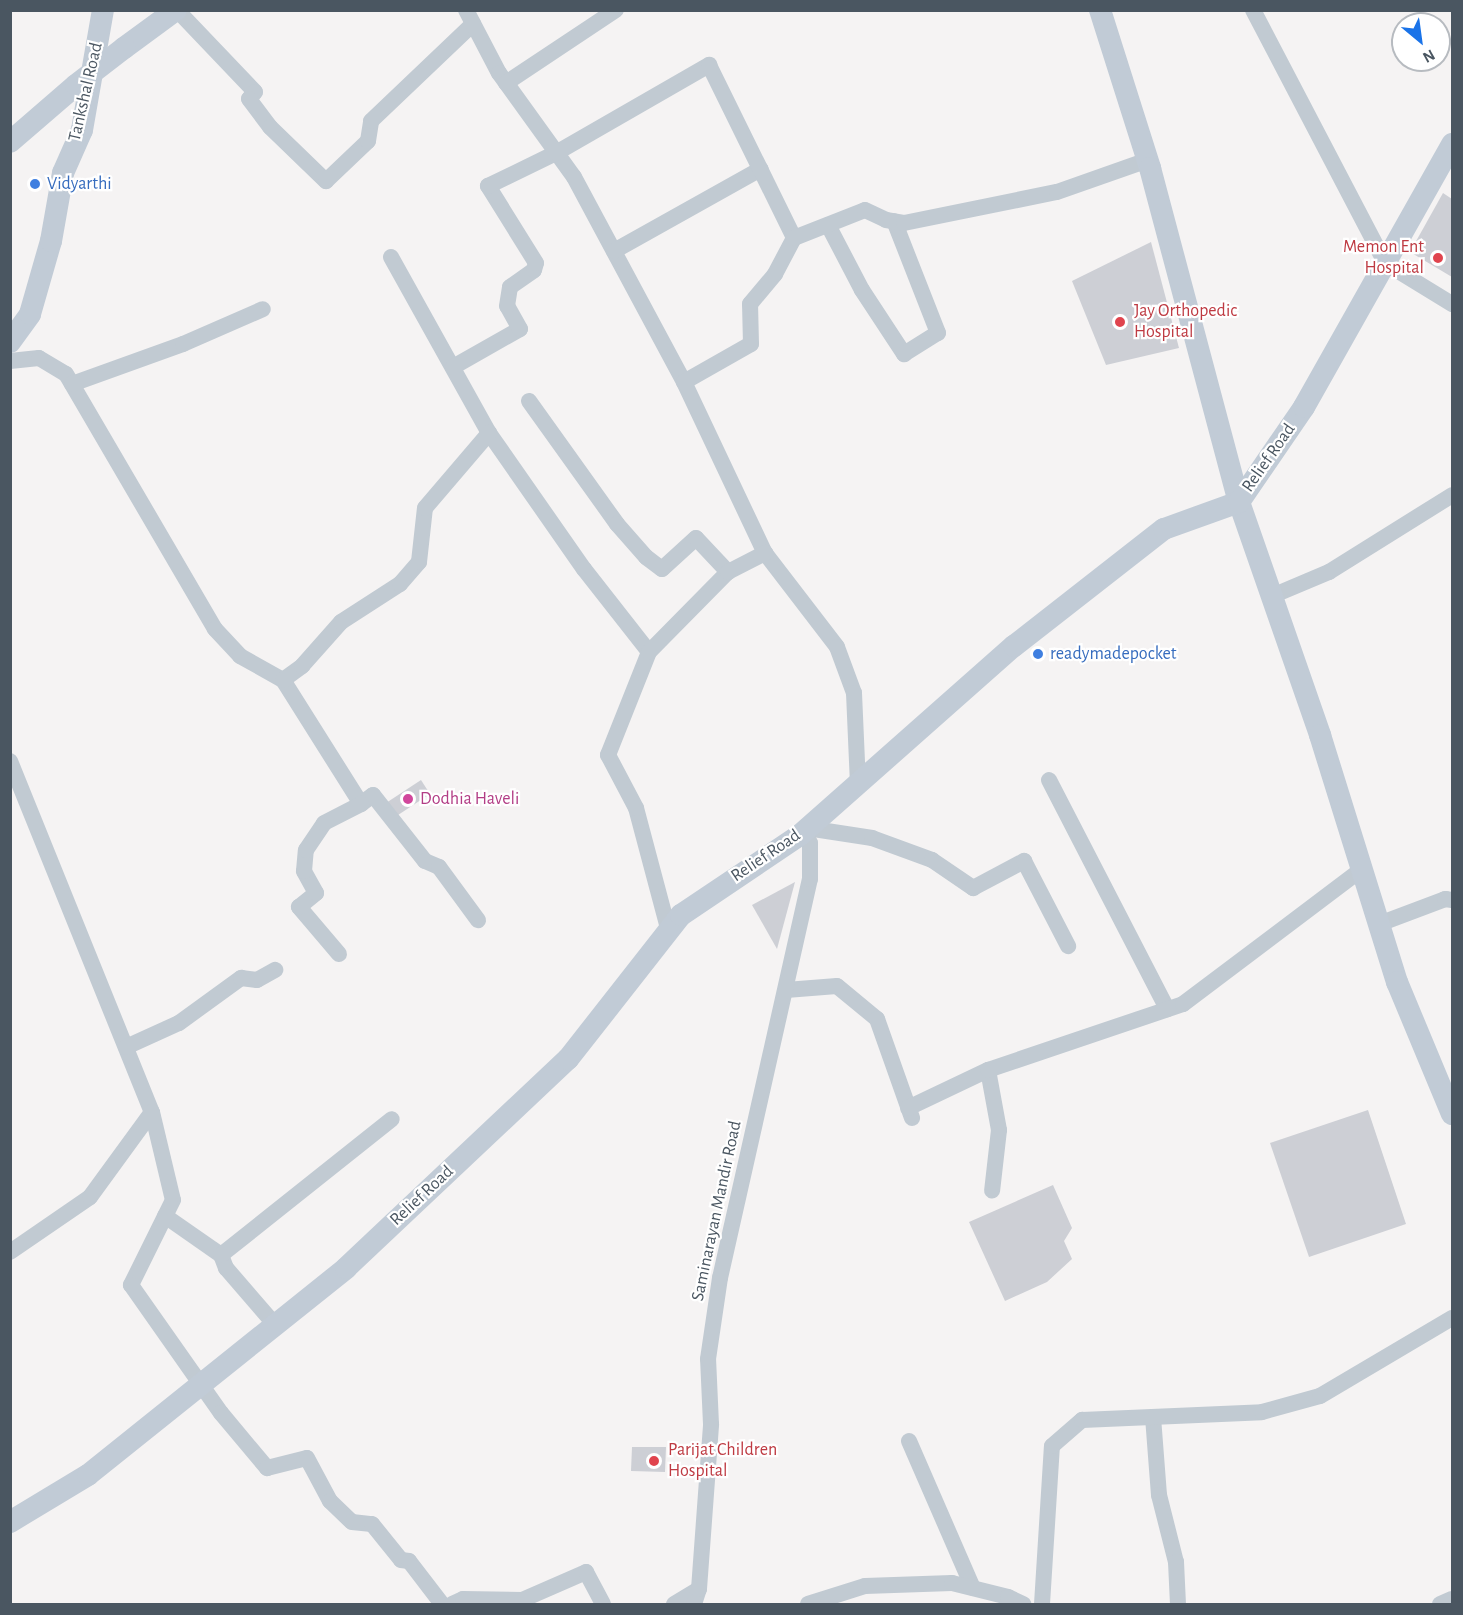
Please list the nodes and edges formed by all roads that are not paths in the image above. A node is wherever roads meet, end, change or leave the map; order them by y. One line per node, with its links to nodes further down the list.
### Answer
1 (103, 10): 21 (main road, Tankshal Road)
2 (176, 10): 6 (street); 8 (main road, bridge)
3 (616, 10): 7 (street)
4 (1100, 10): 11 (main road)
5 (1253, 10): 18 (street)
6 (470, 17): 7 (street)
7 (506, 83): 10 (street)
8 (10, 142)
9 (1452, 144): 18 (main road, Relief Road)
10 (556, 153): 12 (street); 16 (street); 23 (street)
11 (1148, 160): 13 (street); 29 (main road)
12 (761, 169): 15 (street); 16 (street)
13 (894, 221): 14 (street); 14 (street)
14 (828, 225): 15 (street)
15 (794, 238): 24 (street)
16 (614, 251): 24 (street)
17 (391, 257): 23 (street)
18 (1385, 263): 19 (street); 29 (main road, Relief Road)
19 (1452, 304)
20 (263, 309): 25 (street)
21 (10, 342)
22 (10, 361): 25 (street)
23 (453, 367): 27 (street)
24 (684, 382): 30 (street)
25 (72, 384): 34 (street)
26 (529, 401): 31 (street)
27 (489, 433): 33 (street); 34 (street)
28 (1452, 495): 32 (street)
29 (1239, 502): 32 (main road); 37 (main road, Relief Road)
30 (765, 553): 31 (street); 37 (street)
31 (728, 572): 33 (street)
32 (1272, 596): 40 (main road)
33 (649, 652): 44 (street)
34 (283, 680): 38 (street)
35 (10, 761): 50 (street)
36 (1049, 780): 49 (street)
37 (858, 784): 39 (main road, Relief Road)
38 (361, 804): 42 (street); 46 (street)
39 (803, 831): 44 (main road, Relief Road); 45 (street); 48 (street, Saminarayan Mandir Road)
40 (1362, 869): 43 (main road); 49 (street)
41 (1452, 900): 43 (street)
42 (478, 920)
43 (1379, 924): 53 (main road)
44 (669, 932): 60 (main road, Relief Road)
45 (1068, 946)
46 (339, 954)
47 (275, 970): 50 (street)
48 (786, 990): 51 (street); 66 (street, Saminarayan Mandir Road)
49 (1167, 1010): 51 (street)
50 (126, 1047): 52 (street)
51 (988, 1070): 55 (street)
52 (152, 1112): 56 (street); 57 (street)
53 (1452, 1114)
54 (392, 1119): 58 (street)
55 (992, 1191)
56 (165, 1216): 58 (street); 61 (street)
57 (10, 1252)
58 (220, 1255): 60 (street)
59 (1452, 1318): 62 (street)
60 (276, 1326): 61 (main road, Relief Road)
61 (204, 1385): 64 (main road, Relief Road); 68 (street)
62 (1153, 1417): 74 (street); 75 (street)
63 (909, 1441): 65 (street)
64 (10, 1522)
65 (974, 1588): 72 (street); 73 (street)
66 (697, 1597): 71 (street)
67 (1452, 1599): 76 (street)
68 (442, 1605)
69 (452, 1605): 70 (street)
70 (603, 1605)
71 (674, 1605)
72 (808, 1605)
73 (1023, 1605)
74 (1042, 1605)
75 (1178, 1605)
76 (1440, 1605)

